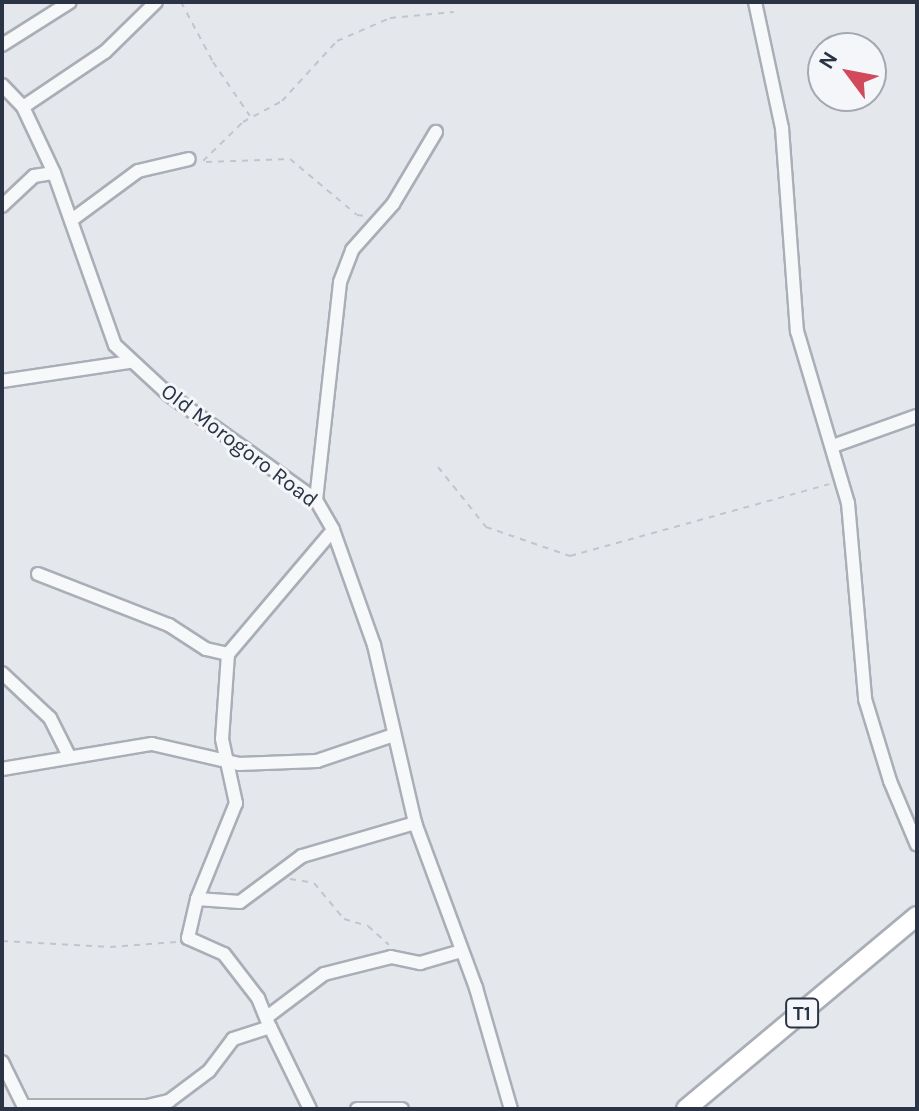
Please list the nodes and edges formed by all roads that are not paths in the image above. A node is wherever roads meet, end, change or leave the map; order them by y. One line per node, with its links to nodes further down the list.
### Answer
1 (70, 2): 4 (street)
2 (156, 2): 6 (street)
3 (755, 2): 15 (street)
4 (2, 45)
5 (2, 85): 6 (street, Old Morogoro Road)
6 (23, 107): 9 (street, Old Morogoro Road)
7 (436, 132): 16 (street)
8 (189, 159): 11 (street)
9 (54, 173): 10 (street); 11 (street, Old Morogoro Road)
10 (2, 206)
11 (73, 219): 12 (street, Old Morogoro Road)
12 (129, 362): 13 (street); 16 (street, Old Morogoro Road)
13 (2, 381)
14 (917, 416): 15 (street)
15 (833, 446): 26 (street)
16 (316, 500): 17 (street, Old Morogoro Road)
17 (333, 530): 19 (street); 21 (street, Old Morogoro Road)
18 (38, 574): 19 (street)
19 (228, 654): 23 (street)
20 (2, 673): 22 (street)
21 (394, 735): 23 (street); 25 (street, Old Morogoro Road)
22 (69, 756): 23 (street); 24 (street)
23 (227, 762): 27 (street)
24 (2, 769)
25 (415, 823): 27 (street); 29 (street, Old Morogoro Road)
26 (917, 845)
27 (197, 899): 30 (street)
28 (917, 916): 37 (highway, T1)
29 (461, 951): 30 (street); 36 (street, Old Morogoro Road)
30 (268, 1022): 32 (street); 33 (street)
31 (2, 1062): 32 (street)
32 (25, 1108)
33 (310, 1109)
34 (357, 1109): 35 (street)
35 (402, 1109)
36 (511, 1109)
37 (686, 1109)

